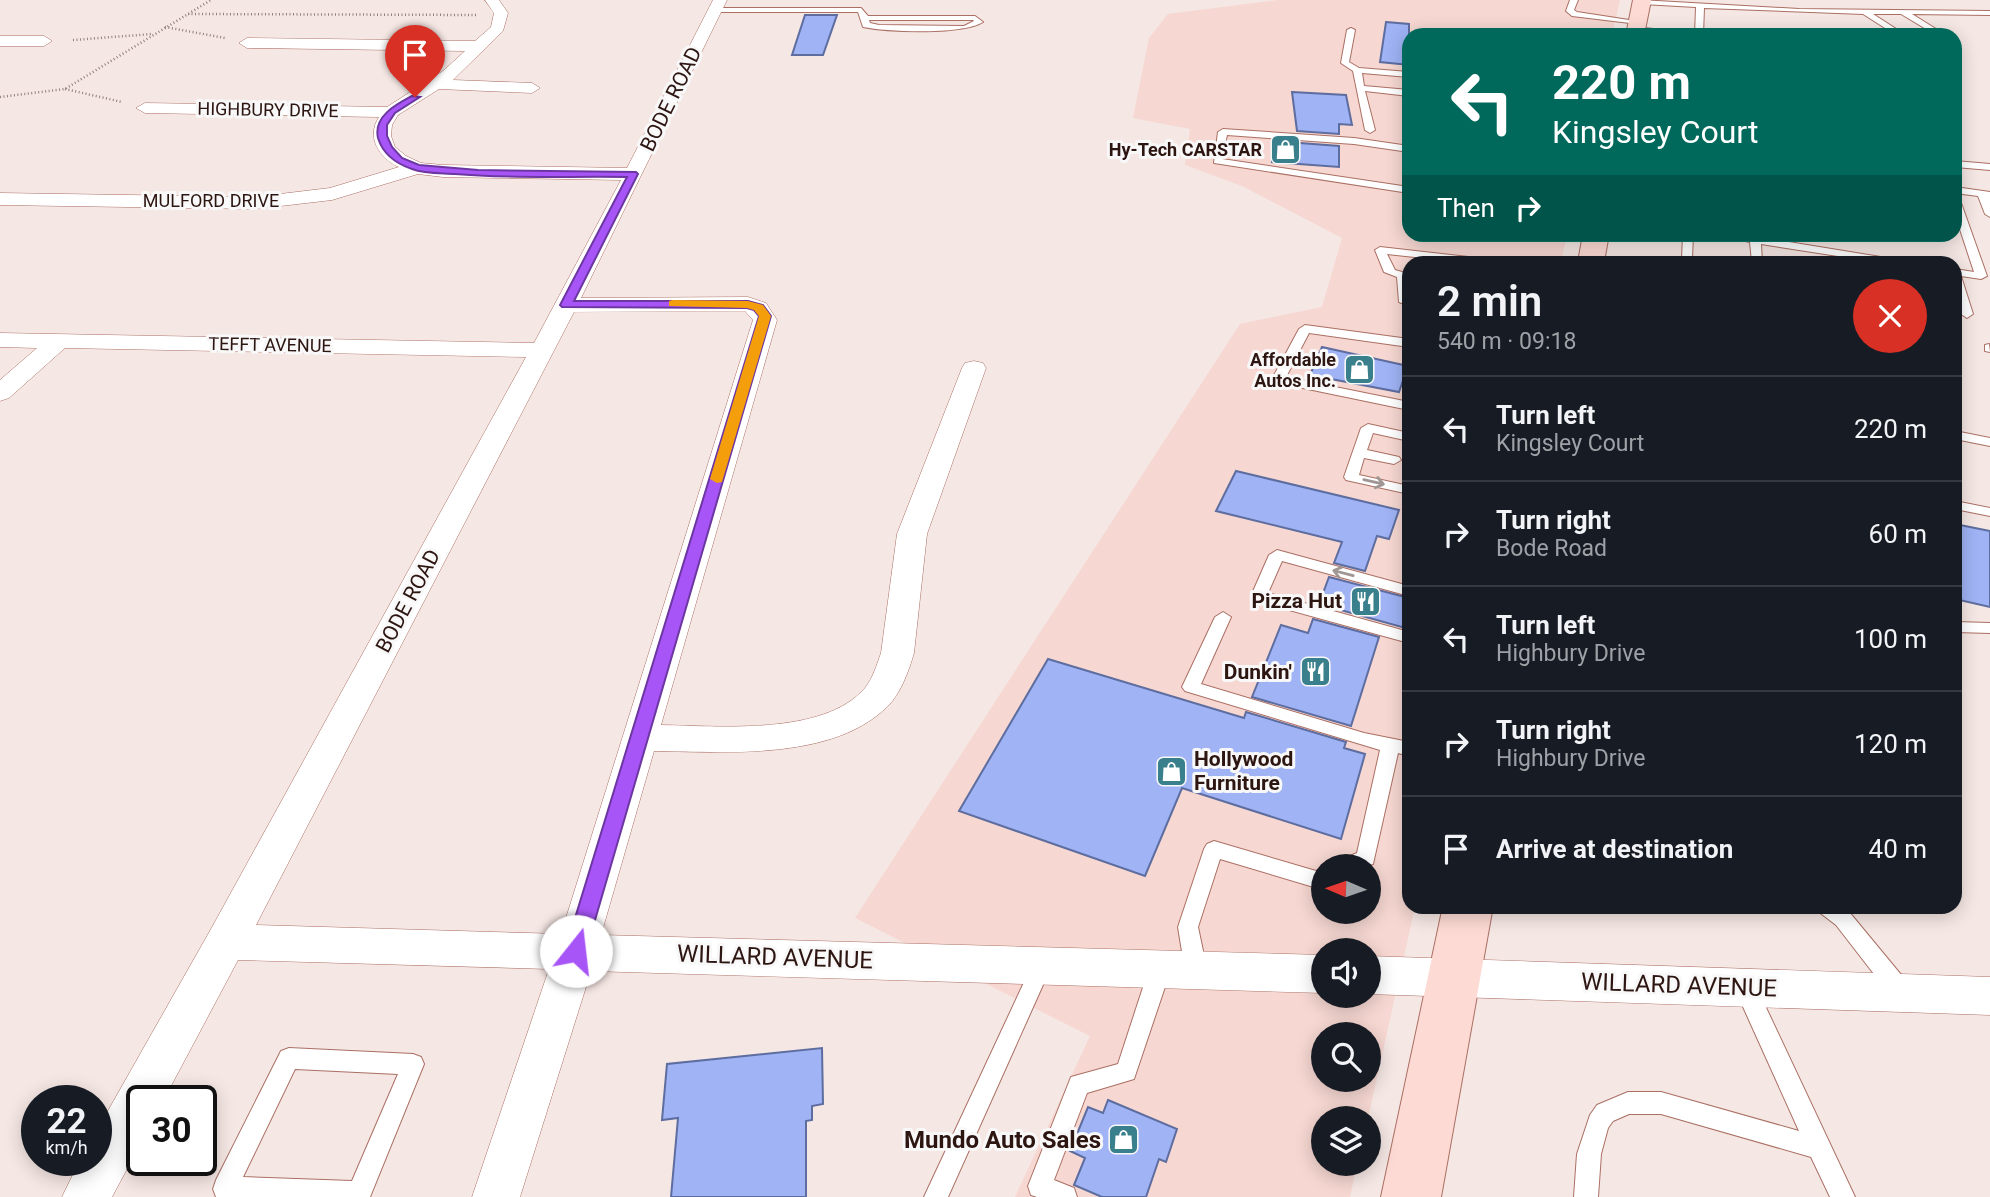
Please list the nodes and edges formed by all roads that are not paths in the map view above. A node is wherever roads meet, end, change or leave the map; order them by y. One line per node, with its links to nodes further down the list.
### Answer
1 (1574, 0): 12 (lane)
2 (1740, 0): 4 (lane)
3 (1642, 1): 6 (lane); 12 (main road)
4 (1990, 4)
5 (717, 5): 11 (lane); 34 (street, BODE ROAD)
6 (1700, 6): 8 (lane); 13 (lane)
7 (487, 8): 20 (street)
8 (1865, 12): 9 (lane); 14 (lane)
9 (1902, 12): 10 (lane); 15 (lane)
10 (1990, 13)
11 (865, 18): 11 (lane)
12 (1636, 28)
13 (1699, 28)
14 (1890, 28)
15 (1930, 28)
16 (1350, 30): 21 (lane)
17 (0, 41): 18 (street)
18 (44, 41)
19 (247, 43): 20 (street)
20 (479, 46): 23 (street)
21 (1357, 70): 22 (lane); 25 (lane)
22 (1402, 74)
23 (439, 84): 24 (street); 28 (street)
24 (532, 88)
25 (1360, 88): 26 (lane); 29 (lane)
26 (1402, 92)
27 (145, 108): 28 (street, HIGHBURY DRIVE)
28 (391, 112): 33 (street)
29 (1370, 130)
30 (1402, 148): 35 (lane)
31 (1962, 165): 32 (lane)
32 (1990, 167)
33 (417, 168): 34 (street); 38 (street, MULFORD DRIVE)
34 (633, 174): 52 (street, BODE ROAD)
35 (1402, 189)
36 (1962, 191): 37 (lane)
37 (1986, 195): 39 (lane)
38 (0, 199)
39 (1990, 214)
40 (1962, 226): 46 (lane)
41 (1762, 242): 42 (lane)
42 (1815, 250): 44 (lane); 45 (lane)
43 (1433, 256): 49 (lane)
44 (1816, 256)
45 (1851, 256)
46 (1976, 261): 47 (lane); 50 (lane)
47 (1990, 263)
48 (1962, 275): 50 (lane)
49 (1402, 276)
50 (1986, 277)
51 (1962, 297): 53 (lane)
52 (566, 305): 57 (street, BODE ROAD); 74 (street)
53 (1967, 314)
54 (0, 340): 55 (street, TEFFT AVENUE)
55 (60, 341): 57 (street, TEFFT AVENUE); 59 (street)
56 (1402, 342): 60 (lane)
57 (540, 350): 80 (street, BODE ROAD)
58 (974, 368): 74 (street)
59 (0, 393)
60 (1402, 403)
61 (1402, 435): 64 (lane)
62 (1962, 436): 63 (lane)
63 (1990, 442)
64 (1360, 453): 65 (lane); 66 (lane, one-way to 66)
65 (1394, 460)
66 (1402, 488)
67 (1962, 506): 68 (lane)
68 (1990, 512)
69 (1402, 589): 73 (lane, one-way to 73)
70 (1223, 617): 75 (lane)
71 (1962, 627): 72 (lane)
72 (1990, 628)
73 (1402, 636)
74 (639, 738): 81 (street)
75 (1399, 748): 76 (lane)
76 (1367, 854)
77 (1311, 878): 83 (lane)
78 (1467, 914): 86 (main road)
79 (1836, 914): 88 (lane)
80 (226, 942): 81 (street, WILLARD AVENUE); 92 (street, BODE ROAD)
81 (576, 951): 82 (street, WILLARD AVENUE); 93 (street)
82 (1042, 964): 83 (street, WILLARD AVENUE); 94 (lane)
83 (1178, 970): 84 (street, WILLARD AVENUE); 95 (lane)
84 (1311, 974)
85 (1381, 975): 86 (street, WILLARD AVENUE)
86 (1456, 978): 87 (street, WILLARD AVENUE); 96 (main road)
87 (1745, 987): 88 (street, WILLARD AVENUE); 90 (lane)
88 (1903, 994): 89 (street, WILLARD AVENUE)
89 (1990, 996)
90 (1819, 1148): 97 (lane); 98 (lane)
91 (359, 1195): 91 (lane)
92 (86, 1197)
93 (496, 1197)
94 (936, 1197)
95 (1065, 1197)
96 (1411, 1197)
97 (1586, 1197)
98 (1843, 1197)

